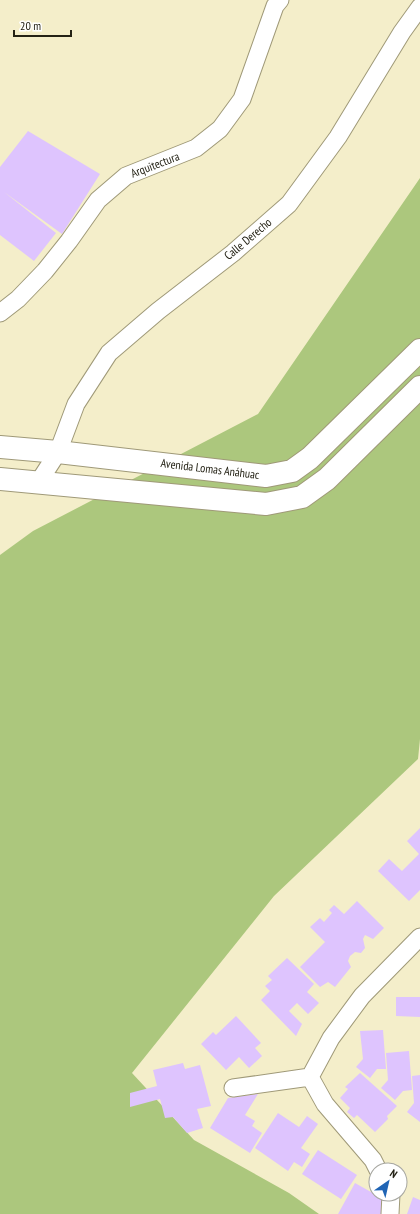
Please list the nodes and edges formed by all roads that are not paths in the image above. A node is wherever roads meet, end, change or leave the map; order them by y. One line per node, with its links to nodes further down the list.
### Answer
1 (280, 0): 3 (street, Arquitectura)
2 (420, 7): 8 (street, Calle Derecho)
3 (0, 313)
4 (420, 350): 8 (main road, Avenida Lomas Anáhuac)
5 (420, 387): 11 (main road)
6 (420, 408): 11 (main road)
7 (0, 447): 8 (main road, Avenida Lomas Anáhuac)
8 (58, 452): 10 (street, Calle Derecho)
9 (0, 480): 10 (main road)
10 (38, 483): 11 (main road)
11 (302, 497)
12 (420, 937): 13 (street)
13 (310, 1077): 14 (street); 15 (street)
14 (234, 1088)
15 (374, 1162)
16 (391, 1202): 17 (street)
17 (390, 1214)

